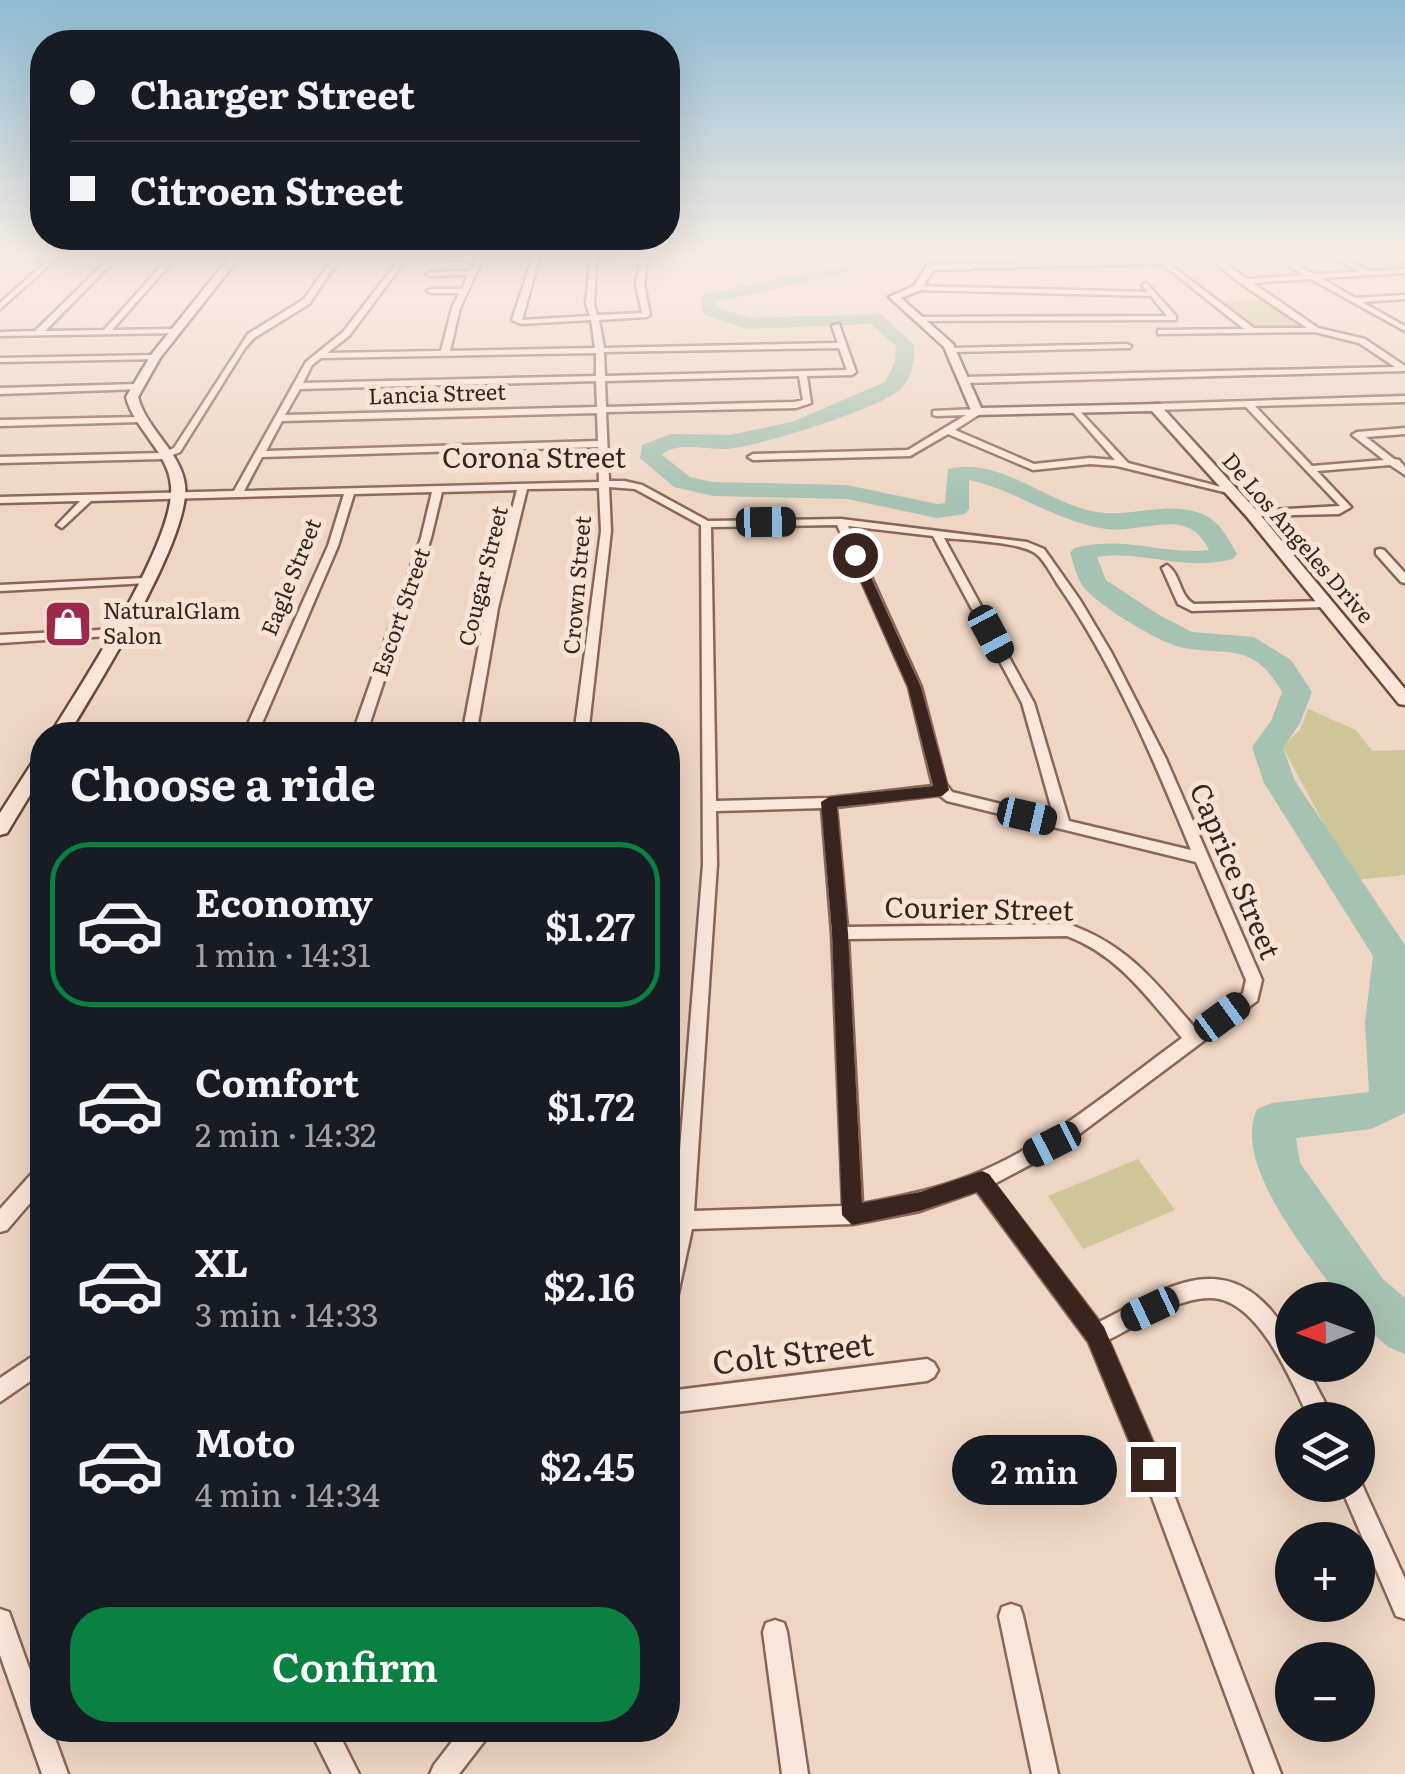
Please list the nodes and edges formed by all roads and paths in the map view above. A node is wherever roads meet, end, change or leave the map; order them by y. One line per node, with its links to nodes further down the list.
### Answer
1 (171, 337): 15 (street)
2 (251, 337): 38 (street)
3 (342, 337): 14 (street)
4 (448, 337): 13 (street)
5 (596, 337): 11 (street, Crown Street)
6 (840, 337): 9 (street)
7 (937, 337): 12 (street)
8 (1344, 337): 17 (street)
9 (843, 344): 11 (street); 18 (street)
10 (1127, 346): 12 (street)
11 (599, 349): 13 (street); 19 (street, Crown Street)
12 (952, 350): 20 (street)
13 (445, 353): 14 (street)
14 (318, 356): 21 (street)
15 (155, 357): 16 (street); 22 (street)
16 (0, 360)
17 (1404, 370): 20 (street)
18 (803, 376): 19 (street); 27 (street, Lancia Street)
19 (600, 378): 21 (street); 27 (street, Crown Street)
20 (964, 380): 30 (street)
21 (299, 386): 31 (street)
22 (137, 388): 23 (street); 32 (street)
23 (0, 391)
24 (1405, 399): 25 (street)
25 (1248, 404): 26 (street); 44 (street)
26 (1155, 407): 28 (street); 49 (street, De Los Angeles Drive)
27 (601, 409): 31 (street, Lancia Street); 36 (street, Crown Street)
28 (1074, 409): 30 (street); 43 (street)
29 (936, 412): 30 (street)
30 (977, 412): 34 (street)
31 (280, 418): 37 (street)
32 (138, 420): 33 (street); 38 (street)
33 (0, 423)
34 (948, 430): 39 (street); 43 (street)
35 (1405, 431): 41 (street)
36 (602, 444): 37 (street); 46 (street, Crown Street)
37 (260, 454): 51 (street)
38 (163, 456): 40 (street); 52 (street)
39 (753, 457)
40 (0, 460)
41 (1392, 462): 42 (street); 44 (street); 45 (street)
42 (1405, 462)
43 (1126, 466): 49 (street)
44 (1310, 469): 55 (street)
45 (1405, 472)
46 (602, 484): 47 (street, Corona Street); 57 (street, Corona Street); 74 (street, Crown Street)
47 (524, 486): 48 (street, Corona Street); 73 (street, Cougar Street)
48 (438, 489): 50 (street, Corona Street); 72 (street, Escort Street)
49 (1228, 490): 55 (street, De Los Angeles Drive)
50 (350, 492): 51 (street, Corona Street); 71 (street, Eagle Street)
51 (237, 494): 52 (street, Corona Street)
52 (180, 496): 53 (street, Corona Street); 63 (street)
53 (88, 497): 54 (street, Corona Street); 58 (street)
54 (0, 500)
55 (1252, 514): 65 (street, De Los Angeles Drive)
56 (840, 522): 57 (street, Caprice Street); 59 (street, Caprice Street); 76 (street)
57 (706, 524): 78 (street)
58 (62, 525)
59 (938, 534): 79 (street); 81 (street, Caprice Street)
60 (1380, 552): 62 (street)
61 (1168, 568): 65 (street)
62 (1405, 580)
63 (144, 581): 64 (street); 66 (street)
64 (0, 588)
65 (1325, 604): 69 (street, De Los Angeles Drive)
66 (119, 633): 67 (street); 70 (street)
67 (6, 637): 68 (street)
68 (0, 654)
69 (1405, 700)
70 (67, 722)
71 (256, 722)
72 (363, 722)
73 (471, 722)
74 (583, 722)
75 (30, 780): 80 (street)
76 (942, 790): 77 (street); 79 (street)
77 (829, 802): 78 (street); 82 (street)
78 (709, 806): 84 (street)
79 (1063, 824): 81 (street)
80 (0, 828)
81 (1199, 857): 83 (street, Caprice Street)
82 (840, 933): 83 (street, Courier Street); 87 (street)
83 (1193, 1038): 85 (street, Caprice Street)
84 (680, 1180)
85 (982, 1181): 87 (street, Caprice Street); 91 (street)
86 (30, 1190): 89 (street)
87 (852, 1215): 88 (street, Caprice Street)
88 (680, 1222)
89 (0, 1224)
90 (1275, 1333): 91 (street)
91 (1096, 1334): 110 (street)
92 (30, 1369): 94 (street)
93 (926, 1370): 95 (street, Colt Street)
94 (0, 1391)
95 (680, 1401)
96 (1359, 1502): 97 (street)
97 (1405, 1607)
98 (1012, 1616): 109 (street)
99 (0, 1621): 101 (street)
100 (775, 1632): 108 (street)
101 (30, 1704)
102 (43, 1742): 105 (street)
103 (329, 1742): 106 (street)
104 (467, 1742): 107 (street)
105 (55, 1774)
106 (346, 1774)
107 (443, 1774)
108 (795, 1774)
109 (1044, 1774)
110 (1268, 1774)

